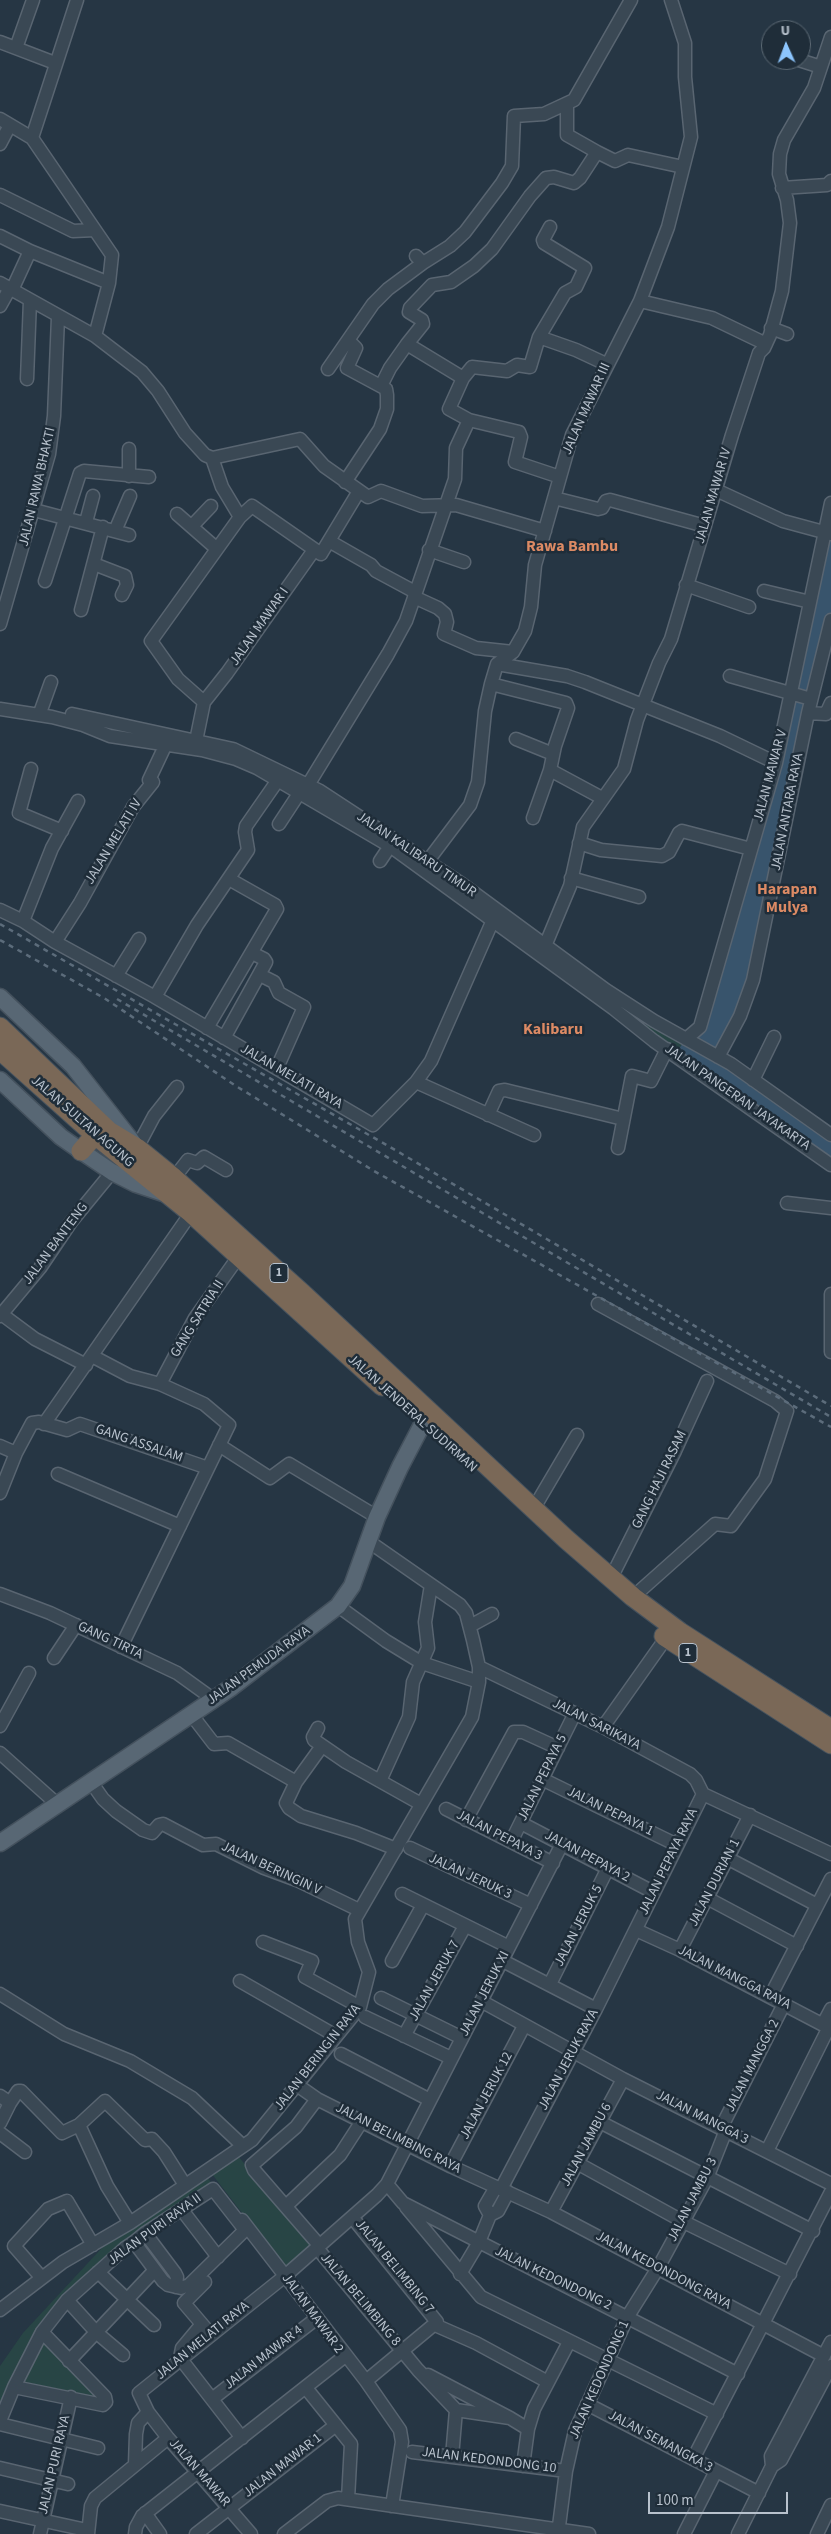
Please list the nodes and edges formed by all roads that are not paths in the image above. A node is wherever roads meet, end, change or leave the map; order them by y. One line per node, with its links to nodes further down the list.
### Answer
1 (33, 0): 7 (street)
2 (77, 0): 8 (street)
3 (631, 0): 11 (street)
4 (671, 0): 16 (street, JALAN MAWAR III)
5 (831, 37): 10 (street, JALAN MAWAR IV)
6 (0, 42): 7 (street)
7 (16, 48): 8 (street)
8 (55, 63): 13 (street)
9 (811, 64): 10 (street)
10 (821, 67): 18 (street, JALAN MAWAR IV)
11 (567, 105): 15 (street); 34 (street)
12 (5, 122): 13 (street); 14 (street)
13 (32, 138): 21 (street)
14 (0, 144)
15 (597, 152): 16 (street); 35 (street)
16 (683, 167): 27 (street, JALAN MAWAR III)
17 (831, 181): 18 (street)
18 (782, 188): 30 (street, JALAN MAWAR IV)
19 (0, 195): 21 (street)
20 (550, 227): 32 (street)
21 (95, 230): 24 (street)
22 (0, 236): 23 (street)
23 (30, 251): 24 (street); 25 (street)
24 (109, 283): 33 (street)
25 (7, 287): 26 (street); 28 (street)
26 (30, 300): 29 (street); 40 (street)
27 (640, 301): 36 (street); 37 (street, JALAN MAWAR III)
28 (0, 306)
29 (58, 316): 33 (street); 57 (street, JALAN RAWA BHAKTI)
30 (771, 328): 31 (street); 36 (street, JALAN MAWAR IV)
31 (787, 334)
32 (539, 337): 37 (street); 39 (street)
33 (98, 338): 44 (street)
34 (348, 340): 38 (street); 41 (street)
35 (407, 344): 39 (street); 41 (street)
36 (766, 344): 49 (street, JALAN MAWAR IV)
37 (606, 364): 47 (street, JALAN MAWAR III)
38 (328, 369)
39 (463, 378): 42 (street)
40 (27, 379)
41 (380, 386): 48 (street)
42 (469, 420): 47 (street); 55 (street)
43 (129, 449): 45 (street)
44 (212, 458): 48 (street); 60 (street)
45 (129, 476): 46 (street); 59 (street)
46 (149, 477)
47 (560, 477): 53 (street, JALAN MAWAR III)
48 (346, 482): 50 (street)
49 (716, 490): 63 (street, JALAN MAWAR IV); 66 (street)
50 (359, 491): 55 (street); 68 (street)
51 (93, 496): 61 (street)
52 (130, 496): 64 (street)
53 (554, 498): 63 (street); 65 (street, JALAN MAWAR III)
54 (831, 503): 66 (street, JALAN MAWAR V)
55 (444, 505): 65 (street); 71 (street)
56 (212, 506): 62 (street)
57 (34, 510): 59 (street); 83 (street, JALAN RAWA BHAKTI)
58 (177, 514): 62 (street)
59 (67, 517): 61 (street); 74 (street)
60 (240, 517): 69 (street); 70 (street)
61 (86, 522): 64 (street)
62 (192, 526): 69 (street)
63 (705, 526): 75 (street, JALAN MAWAR IV)
64 (109, 529): 67 (street); 73 (street)
65 (545, 530): 84 (street, JALAN MAWAR III)
66 (828, 533): 79 (street, JALAN MAWAR V)
67 (129, 535)
68 (329, 541): 70 (street); 78 (street)
69 (217, 549): 90 (street)
70 (314, 550): 90 (street, JALAN MAWAR I)
71 (429, 550): 72 (street); 78 (street)
72 (464, 562)
73 (94, 564): 77 (street); 81 (street)
74 (45, 581)
75 (686, 585): 80 (street); 93 (street, JALAN MAWAR IV)
76 (764, 591): 79 (street)
77 (122, 595)
78 (414, 595): 84 (street); 106 (street)
79 (810, 602): 89 (street, JALAN MAWAR V)
80 (750, 608)
81 (81, 610)
82 (831, 620): 89 (street, JALAN ANTARA RAYA)
83 (0, 624)
84 (513, 652): 85 (street, JALAN MAWAR III)
85 (498, 664): 88 (street); 93 (street)
86 (730, 676): 89 (street)
87 (51, 682): 95 (street)
88 (491, 684): 101 (street); 116 (street)
89 (802, 696): 96 (street, JALAN ANTARA RAYA); 102 (street, JALAN MAWAR V)
90 (204, 702): 100 (street)
91 (0, 703): 95 (street, JALAN KALIBARU TIMUR)
92 (831, 703): 96 (street)
93 (642, 706): 102 (street); 107 (street, JALAN MAWAR IV)
94 (0, 709): 97 (street, JALAN KALIBARU TIMUR)
95 (41, 710): 97 (street, JALAN KALIBARU TIMUR)
96 (808, 713): 141 (street, JALAN ANTARA RAYA)
97 (84, 721): 98 (street, JALAN KALIBARU TIMUR)
98 (168, 739): 100 (street, JALAN KALIBARU TIMUR); 124 (street, JALAN MELATI IV)
99 (516, 739): 101 (street)
100 (199, 745): 105 (street, JALAN KALIBARU TIMUR); 106 (street, JALAN KALIBARU TIMUR)
101 (553, 754): 104 (street)
102 (776, 763): 114 (street, JALAN MAWAR V)
103 (31, 769): 111 (street)
104 (550, 770): 107 (street); 109 (street)
105 (278, 780): 106 (street, JALAN KALIBARU TIMUR); 118 (street)
106 (304, 788): 110 (street); 113 (street, JALAN KALIBARU TIMUR); 116 (street, JALAN KALIBARU TIMUR)
107 (602, 798): 112 (street, JALAN MAWAR IV)
108 (78, 801): 111 (street)
109 (532, 818)
110 (279, 824)
111 (62, 831): 122 (street)
112 (579, 843): 114 (street); 117 (street, JALAN MAWAR IV)
113 (390, 846): 115 (street); 121 (street, JALAN KALIBARU TIMUR)
114 (751, 849): 138 (street, JALAN MAWAR V)
115 (380, 861)
116 (427, 862): 125 (street, JALAN KALIBARU TIMUR)
117 (572, 878): 119 (street); 125 (street, JALAN MAWAR IV)
118 (229, 879): 126 (street); 130 (street)
119 (639, 897)
120 (0, 910): 122 (street, JALAN MELATI RAYA)
121 (493, 920): 131 (street, JALAN KALIBARU TIMUR); 145 (street, JALAN MELATI RAYA)
122 (23, 921): 124 (street, JALAN MELATI RAYA)
123 (139, 939): 128 (street)
124 (54, 942): 128 (street, JALAN MELATI RAYA)
125 (545, 946): 131 (street, JALAN KALIBARU TIMUR)
126 (252, 953): 127 (street); 133 (street)
127 (260, 975): 137 (street); 142 (street)
128 (116, 976): 130 (street, JALAN MELATI RAYA)
129 (0, 997): 152 (main road, JALAN JENDERAL SUDIRMAN)
130 (155, 998): 133 (street, JALAN MELATI RAYA)
131 (619, 1005): 132 (street, JALAN KALIBARU TIMUR); 135 (street, JALAN KALIBARU TIMUR)
132 (654, 1021): 135 (street); 138 (street, JALAN KALIBARU TIMUR)
133 (207, 1028): 137 (street, JALAN MELATI RAYA)
134 (2, 1029): 149 (highway, JALAN SULTAN AGUNG / 1)
135 (642, 1032): 139 (street, JALAN PANGERAN JAYAKARTA)
136 (774, 1037): 144 (street)
137 (224, 1038): 142 (street, JALAN MELATI RAYA)
138 (686, 1039): 141 (street, JALAN KALIBARU TIMUR)
139 (667, 1049): 148 (street); 155 (street, JALAN PANGERAN JAYAKARTA)
140 (0, 1050): 149 (highway, JALAN SULTAN AGUNG / 1)
141 (718, 1057): 144 (street, JALAN PANGERAN JAYAKARTA)
142 (277, 1068): 145 (street, JALAN MELATI RAYA)
143 (0, 1080): 154 (main road, JALAN JENDERAL SUDIRMAN)
144 (753, 1080): 151 (street, JALAN PANGERAN JAYAKARTA)
145 (416, 1082): 147 (street)
146 (177, 1086): 152 (street)
147 (488, 1115): 148 (street); 150 (street)
148 (623, 1119): 153 (street)
149 (102, 1133): 152 (highway, JALAN JENDERAL SUDIRMAN / 1); 154 (highway); 158 (highway, JALAN SULTAN AGUNG / 1)
150 (534, 1135)
151 (831, 1135)
152 (137, 1148): 158 (highway, JALAN JENDERAL SUDIRMAN / 1)
153 (618, 1148)
154 (81, 1152): 157 (main road, JALAN JENDERAL SUDIRMAN)
155 (831, 1165)
156 (226, 1170): 158 (street)
157 (112, 1172): 158 (main road, JALAN JENDERAL SUDIRMAN); 165 (street, JALAN BANTENG)
158 (170, 1186): 161 (highway, JALAN JENDERAL SUDIRMAN / 1); 170 (highway, JALAN JENDERAL SUDIRMAN / 1)
159 (787, 1203): 160 (street)
160 (831, 1208)
161 (191, 1213): 162 (highway, JALAN JENDERAL SUDIRMAN / 1); 167 (street)
162 (239, 1256): 169 (street, GANG SATRIA II); 170 (highway, JALAN JENDERAL SUDIRMAN / 1)
163 (831, 1294): 166 (street)
164 (598, 1304): 187 (street)
165 (1, 1314): 167 (street)
166 (831, 1352)
167 (89, 1361): 169 (street); 171 (street)
168 (707, 1381): 184 (street, GANG HAJI RASAM)
169 (160, 1384): 173 (street)
170 (427, 1419): 179 (highway, JALAN JENDERAL SUDIRMAN / 1); 180 (main road, JALAN PEMUDA RAYA); 182 (highway, JALAN JENDERAL SUDIRMAN / 1)
171 (44, 1424): 175 (street); 176 (street, GANG ASSALAM)
172 (577, 1435): 179 (street)
173 (219, 1445): 176 (street); 180 (street)
174 (0, 1446): 175 (street)
175 (16, 1453): 178 (street)
176 (208, 1468): 181 (street)
177 (58, 1474): 181 (street)
178 (0, 1493)
179 (534, 1508): 182 (highway, JALAN JENDERAL SUDIRMAN / 1)
180 (377, 1517): 183 (main road, JALAN PEMUDA RAYA)
181 (180, 1526): 193 (street)
182 (555, 1537): 184 (highway, JALAN JENDERAL SUDIRMAN / 1); 192 (highway, JALAN JENDERAL SUDIRMAN / 1)
183 (368, 1541): 185 (street, JALAN BERINGIN RAYA); 188 (main road, JALAN PEMUDA RAYA)
184 (611, 1578): 187 (highway, JALAN JENDERAL SUDIRMAN / 1)
185 (431, 1586): 191 (street, JALAN BERINGIN RAYA); 195 (street)
186 (0, 1594): 190 (street, GANG TIRTA)
187 (633, 1597): 205 (highway, JALAN JENDERAL SUDIRMAN / 1)
188 (338, 1606): 195 (street); 199 (main road, JALAN PEMUDA RAYA)
189 (492, 1614): 191 (street)
190 (76, 1625): 193 (street, GANG TIRTA); 194 (street)
191 (470, 1626): 196 (street, JALAN BERINGIN RAYA)
192 (666, 1638): 203 (street); 205 (highway, JALAN JENDERAL SUDIRMAN / 1)
193 (121, 1647): 199 (street, GANG TIRTA)
194 (54, 1658)
195 (422, 1663): 198 (street); 210 (street)
196 (485, 1669): 198 (street, JALAN BERINGIN RAYA); 200 (street, JALAN SARIKAYA)
197 (29, 1673): 202 (street)
198 (479, 1682): 215 (street, JALAN BERINGIN RAYA)
199 (213, 1699): 201 (main road, JALAN PEMUDA RAYA)
200 (575, 1713): 203 (street, JALAN SARIKAYA); 207 (street, JALAN PEPAYA 5)
201 (191, 1714): 211 (main road, JALAN PEMUDA RAYA); 212 (street)
202 (0, 1726)
203 (603, 1727): 213 (street, JALAN SARIKAYA)
204 (318, 1728): 206 (street)
205 (826, 1733)
206 (322, 1746): 210 (street); 212 (street)
207 (558, 1748): 209 (street, JALAN PEPAYA 5); 218 (street)
208 (0, 1753): 214 (street)
209 (542, 1779): 219 (street, JALAN PEPAYA 5); 223 (street, JALAN PEPAYA 1)
210 (380, 1781): 215 (street)
211 (91, 1782): 214 (main road, JALAN PEMUDA RAYA); 237 (street, JALAN BERINGIN V)
212 (296, 1782): 225 (street)
213 (703, 1794): 217 (street); 223 (street, JALAN PEPAYA RAYA)
214 (57, 1804): 221 (main road, JALAN PEMUDA RAYA)
215 (421, 1804): 225 (street, JALAN BERINGIN RAYA)
216 (446, 1809): 218 (street, JALAN PEPAYA 3)
217 (750, 1815): 226 (street); 227 (street, JALAN DURIAN 1)
218 (466, 1820): 220 (street, JALAN PEPAYA 3)
219 (521, 1823): 220 (street, JALAN PEPAYA 5); 222 (street, JALAN PEPAYA 2)
220 (511, 1842): 228 (street, JALAN PEPAYA 3)
221 (0, 1843)
222 (562, 1844): 228 (street, JALAN JERUK XI); 229 (street, JALAN PEPAYA 2)
223 (677, 1845): 231 (street, JALAN PEPAYA RAYA)
224 (410, 1848): 235 (street, JALAN JERUK 3)
225 (396, 1849): 237 (street, JALAN BERINGIN RAYA)
226 (831, 1854)
227 (727, 1858): 233 (street, JALAN DURIAN 1); 236 (street)
228 (552, 1863): 235 (street, JALAN JERUK XI)
229 (608, 1868): 231 (street, JALAN PEPAYA 2); 247 (street, JALAN JERUK 5)
230 (831, 1879): 236 (street)
231 (653, 1892): 239 (street, JALAN PEPAYA RAYA)
232 (402, 1894): 234 (street)
233 (707, 1898): 241 (street); 243 (street, JALAN DURIAN 1)
234 (423, 1905): 238 (street); 244 (street)
235 (530, 1905): 242 (street, JALAN JERUK XI)
236 (818, 1905): 241 (street)
237 (359, 1910): 255 (street, JALAN BERINGIN RAYA)
238 (465, 1926): 242 (street); 256 (street, JALAN JERUK 7)
239 (636, 1930): 243 (street, JALAN MANGGA RAYA); 253 (street, JALAN JERUK RAYA)
240 (263, 1942): 255 (street)
241 (796, 1946): 249 (street)
242 (509, 1947): 245 (street, JALAN JERUK XI)
243 (680, 1950): 249 (street, JALAN MANGGA RAYA)
244 (392, 1960)
245 (503, 1961): 247 (street); 251 (street, JALAN JERUK XI)
246 (240, 1981): 259 (street)
247 (550, 1984): 253 (street)
248 (0, 1994): 276 (street)
249 (770, 1997): 252 (street, JALAN MANGGA RAYA)
250 (381, 1998): 256 (street)
251 (481, 2001): 257 (street, JALAN MANGGA 3); 261 (street, JALAN JERUK XI)
252 (784, 2004): 258 (street, JALAN MANGGA RAYA); 273 (street, JALAN MANGGA 2)
253 (596, 2009): 262 (street, JALAN JERUK RAYA)
254 (831, 2009): 258 (street)
255 (363, 2012): 259 (street, JALAN BERINGIN RAYA); 260 (street)
256 (415, 2016): 260 (street, JALAN JERUK 7); 261 (street)
257 (524, 2026): 262 (street, JALAN MANGGA 3); 280 (street, JALAN JERUK 12)
258 (827, 2027): 278 (street)
259 (336, 2036): 266 (street, JALAN BERINGIN RAYA)
260 (404, 2036): 264 (street)
261 (462, 2038): 264 (street, JALAN JERUK XI)
262 (574, 2051): 265 (street, JALAN MANGGA 3); 286 (street, JALAN JERUK RAYA)
263 (341, 2054): 268 (street)
264 (451, 2058): 268 (street, JALAN JERUK XI)
265 (623, 2079): 270 (street, JALAN JAMBU 6); 273 (street, JALAN MANGGA 3)
266 (306, 2091): 269 (street, JALAN BELIMBING RAYA); 276 (street, JALAN BERINGIN RAYA); 289 (street, JALAN BELIMBING 8)
267 (5, 2099): 271 (street); 272 (street)
268 (430, 2100): 275 (street, JALAN JERUK XI)
269 (362, 2121): 275 (street, JALAN BELIMBING RAYA); 289 (street)
270 (600, 2122): 279 (street, JALAN JAMBU 6); 282 (street)
271 (0, 2123)
272 (79, 2126): 285 (street); 294 (street)
273 (724, 2129): 278 (street, JALAN MANGGA 3); 282 (street, JALAN JAMBU 3)
274 (0, 2133): 277 (street)
275 (408, 2143): 280 (street, JALAN BELIMBING RAYA); 283 (street, JALAN JERUK XI)
276 (243, 2146): 281 (street, JALAN BERINGIN RAYA)
277 (25, 2152)
278 (767, 2152): 284 (street, JALAN MANGGA 3)
279 (578, 2163): 291 (street, JALAN JAMBU 6); 293 (street)
280 (450, 2166): 286 (street, JALAN BELIMBING RAYA)
281 (206, 2171): 285 (street, JALAN BERINGIN RAYA); 296 (street, JALAN MAWAR 2)
282 (707, 2178): 293 (street, JALAN JAMBU 3); 295 (street)
283 (387, 2184): 288 (street); 292 (street, JALAN JERUK XI)
284 (831, 2184)
285 (185, 2185): 294 (street, JALAN BERINGIN RAYA)
286 (501, 2189): 291 (street, JALAN KEDONDONG RAYA); 299 (street, JALAN JERUK RAYA)
287 (831, 2192): 295 (street)
288 (403, 2203): 299 (street, JALAN KEDONDONG 2); 306 (street)
289 (286, 2206): 301 (street, JALAN BELIMBING 8)
290 (182, 2210): 296 (street, JALAN PURI RAYA II); 297 (street, JALAN PURI RAYA II); 302 (street)
291 (551, 2212): 303 (street, JALAN KEDONDONG RAYA)
292 (352, 2217): 301 (street, JALAN MELATI RAYA); 316 (street, JALAN BELIMBING 7)
293 (684, 2222): 303 (street, JALAN JAMBU 3); 307 (street)
294 (130, 2223): 300 (street, JALAN BERINGIN RAYA)
295 (812, 2231): 307 (street)
296 (249, 2232): 302 (street); 308 (street, JALAN MAWAR 2); 317 (street)
297 (145, 2233): 298 (street, JALAN PURI RAYA II); 310 (street)
298 (134, 2242): 304 (street); 305 (street, JALAN PURI RAYA II)
299 (478, 2242): 306 (street, JALAN JERUK RAYA); 314 (street, JALAN KEDONDONG 2)
300 (93, 2245): 309 (street, JALAN BERINGIN RAYA); 309 (street)
301 (318, 2246): 308 (street, JALAN MELATI RAYA); 325 (street, JALAN BELIMBING 8)
302 (218, 2257): 310 (street)
303 (658, 2268): 314 (street, JALAN KEDONDONG 1); 318 (street, JALAN KEDONDONG RAYA)
304 (154, 2271): 310 (street); 312 (street)
305 (98, 2272): 311 (street, JALAN PURI RAYA II); 312 (street)
306 (460, 2274): 323 (street)
307 (790, 2274): 318 (street)
308 (285, 2276): 315 (street, JALAN MAWAR 2); 322 (street, JALAN MELATI RAYA)
309 (41, 2277): 313 (street, JALAN BERINGIN RAYA)
310 (176, 2287)
311 (67, 2300): 320 (street, JALAN PURI RAYA II); 321 (street)
312 (127, 2300): 319 (street); 321 (street)
313 (0, 2310)
314 (628, 2316): 331 (street, JALAN KEDONDONG 1); 333 (street, JALAN KEDONDONG 2)
315 (317, 2318): 327 (street, JALAN MAWAR 2); 339 (street, JALAN MAWAR 4)
316 (435, 2322): 325 (street); 335 (street)
317 (202, 2324): 322 (street); 328 (street)
318 (764, 2324): 330 (street, JALAN KEDONDONG RAYA); 333 (street)
319 (154, 2325)
320 (42, 2332): 329 (street); 336 (street, JALAN PURI RAYA II)
321 (97, 2333): 326 (street); 329 (street)
322 (210, 2334): 328 (street, JALAN MELATI RAYA)
323 (569, 2342): 331 (street); 335 (street)
324 (831, 2342): 330 (street)
325 (403, 2352): 332 (street, JALAN BELIMBING 8); 334 (street)
326 (123, 2355)
327 (345, 2356): 334 (street); 337 (street, JALAN MAWAR 2)
328 (180, 2358): 339 (street); 342 (street, JALAN MELATI RAYA)
329 (69, 2361): 338 (street)
330 (827, 2361): 363 (street)
331 (608, 2362): 340 (street, JALAN KEDONDONG 1); 343 (street)
332 (418, 2370): 341 (street, JALAN BELIMBING 8); 344 (street)
333 (738, 2374): 343 (street)
334 (366, 2381): 366 (street)
335 (548, 2382): 347 (street)
336 (14, 2387): 338 (street); 345 (street, JALAN PURI RAYA II)
337 (306, 2388): 346 (street); 349 (street, JALAN MAWAR 2)
338 (71, 2397): 350 (street, JALAN PURI RAYA)
339 (212, 2399): 349 (street)
340 (588, 2404): 354 (street, JALAN SEMANGKA 3); 358 (street, JALAN KEDONDONG 1)
341 (456, 2410): 344 (street); 353 (street)
342 (148, 2412): 348 (street, JALAN MAWAR); 355 (street)
343 (717, 2414): 354 (street)
344 (510, 2418): 347 (street)
345 (0, 2423): 350 (street)
346 (336, 2424): 364 (street); 367 (street, JALAN MAWAR 1)
347 (528, 2429): 356 (street)
348 (168, 2438): 355 (street); 360 (street, JALAN MAWAR)
349 (242, 2438): 360 (street, JALAN MAWAR 2)
350 (61, 2440): 351 (street); 361 (street, JALAN PURI RAYA)
351 (98, 2448)
352 (412, 2452): 353 (street, JALAN KEDONDONG 10)
353 (452, 2456): 356 (street, JALAN KEDONDONG 10)
354 (693, 2459): 359 (street, JALAN SEMANGKA 3)
355 (135, 2464): 371 (street)
356 (523, 2466): 358 (street, JALAN KEDONDONG 10)
357 (0, 2468): 361 (street)
358 (566, 2471): 372 (street, JALAN KEDONDONG 1)
359 (716, 2471): 363 (street, JALAN SEMANGKA 3); 379 (street)
360 (198, 2472): 367 (street, JALAN MAWAR); 369 (street, JALAN MAWAR 2)
361 (51, 2480): 362 (street); 370 (street, JALAN PURI RAYA)
362 (68, 2484)
363 (759, 2493): 380 (street)
364 (348, 2499): 366 (street); 377 (street)
365 (831, 2505): 381 (street)
366 (398, 2507): 372 (street)
367 (230, 2508): 375 (street, JALAN MAWAR 1); 376 (street, JALAN MAWAR)
368 (0, 2511): 370 (street)
369 (145, 2513): 373 (street); 374 (street)
370 (41, 2528): 371 (street)
371 (85, 2532)
372 (559, 2532): 378 (street)
373 (134, 2534)
374 (160, 2534)
375 (196, 2534)
376 (251, 2534)
377 (284, 2534)
378 (589, 2534)
379 (684, 2534)
380 (738, 2534)
381 (817, 2534)

